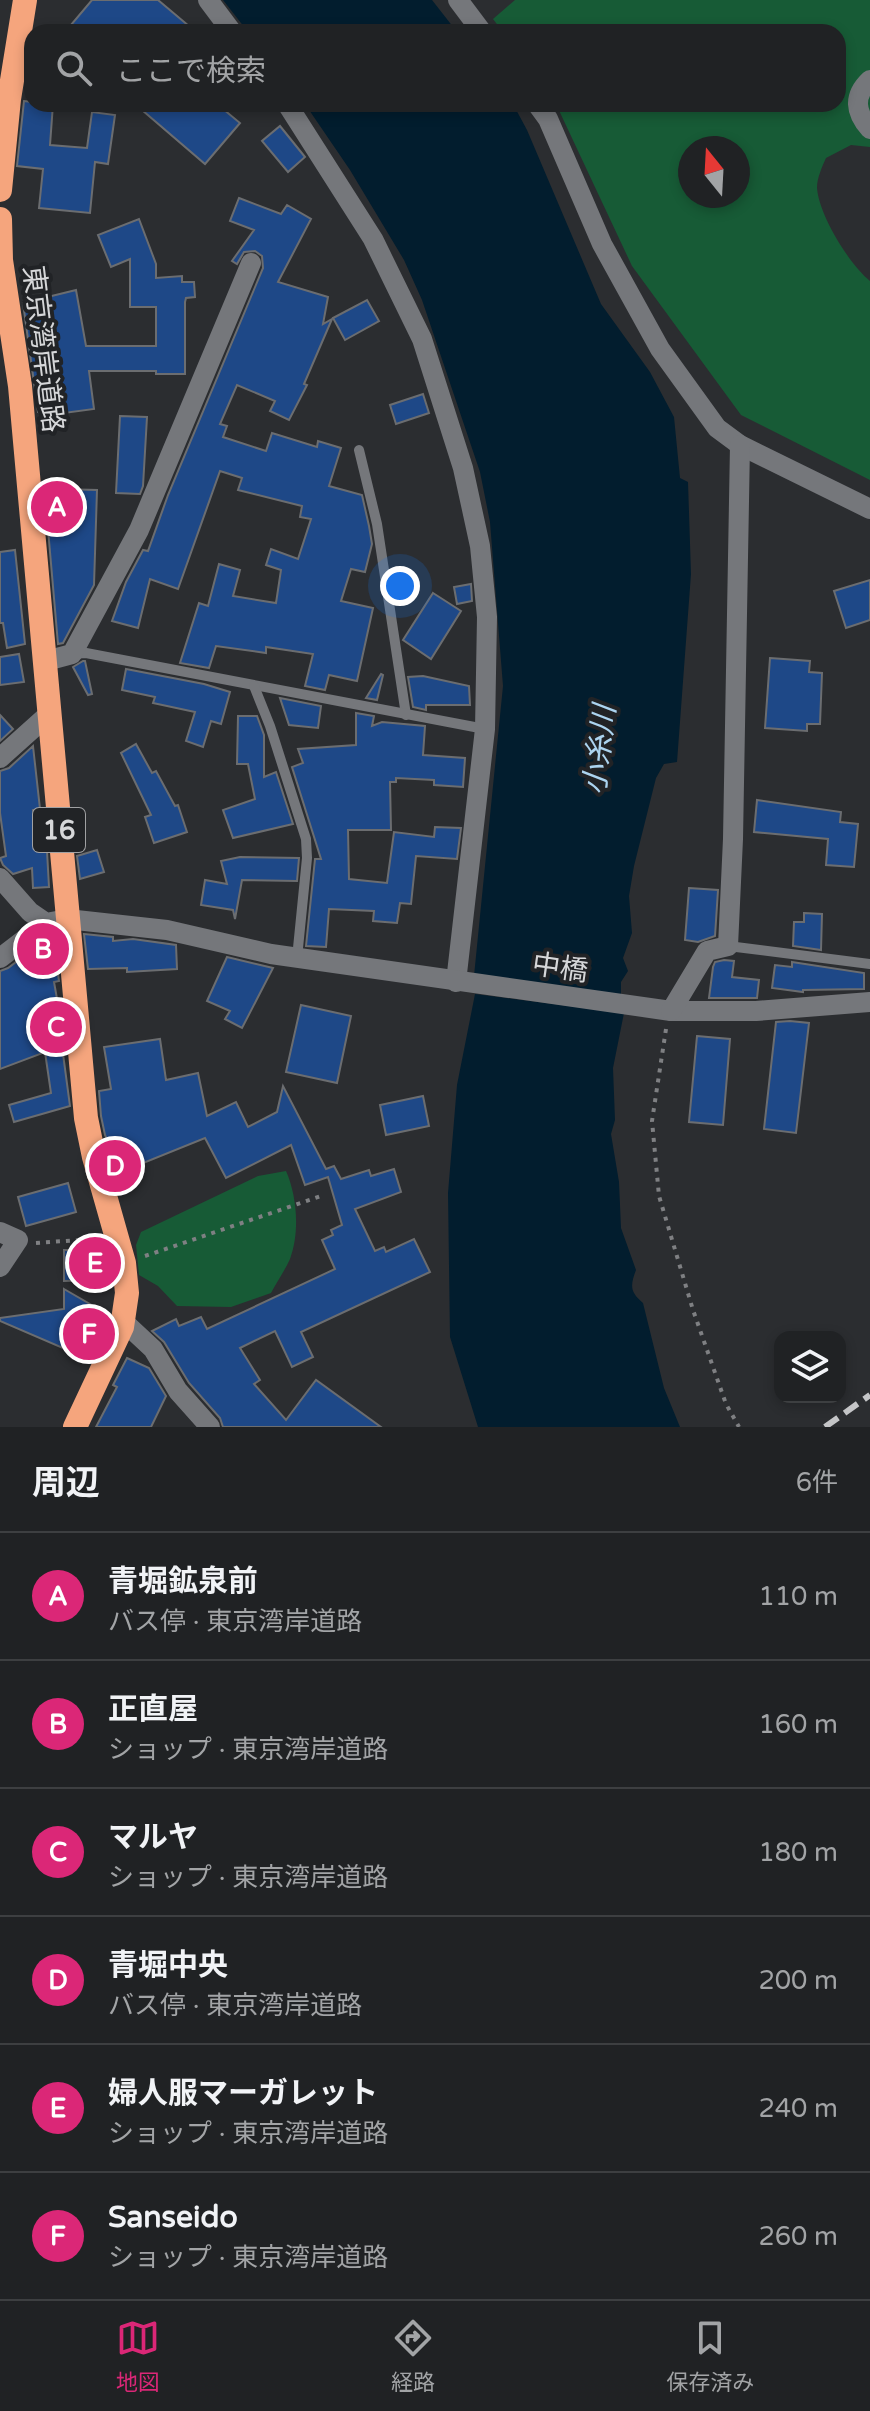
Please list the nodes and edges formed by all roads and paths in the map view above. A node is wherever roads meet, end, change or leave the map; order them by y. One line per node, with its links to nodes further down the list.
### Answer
1 (25, 0): 10 (highway)
2 (208, 0): 4 (street)
3 (458, 0): 5 (street)
4 (226, 24)
5 (476, 24)
6 (870, 80): 9 (street)
7 (292, 112): 22 (street)
8 (543, 112): 14 (street)
9 (870, 129)
10 (0, 190)
11 (0, 219): 13 (highway, 東京湾岸道路 / 16)
12 (251, 263): 17 (street)
13 (6, 325): 18 (highway, 東京湾岸道路 / 16)
14 (740, 445): 16 (street); 26 (street)
15 (359, 450): 21 (lane)
16 (870, 509)
17 (72, 654): 18 (street); 19 (lane)
18 (46, 661): 20 (highway, 東京湾岸道路 / 16)
19 (254, 686): 21 (lane); 28 (lane)
20 (49, 714): 23 (street); 25 (highway, 東京湾岸道路 / 16)
21 (406, 715): 22 (lane)
22 (485, 729): 30 (street)
23 (0, 758)
24 (0, 878): 25 (street)
25 (56, 921): 27 (street); 28 (street, 中橋); 34 (highway, 東京湾岸道路 / 16)
26 (728, 946): 29 (lane); 32 (street)
27 (0, 958)
28 (297, 958): 30 (street, 中橋)
29 (870, 964)
30 (459, 982): 32 (street, 中橋)
31 (870, 1002): 32 (street, 中橋)
32 (661, 1010): 41 (path)
33 (324, 1195): 36 (path)
34 (115, 1231): 35 (path); 36 (highway, 東京湾岸道路 / 16)
35 (9, 1236): 37 (street)
36 (124, 1263): 38 (highway, 東京湾岸道路 / 16)
37 (0, 1267)
38 (124, 1322): 39 (highway, 東京湾岸道路 / 16); 40 (street)
39 (75, 1427)
40 (210, 1427)
41 (739, 1427)

